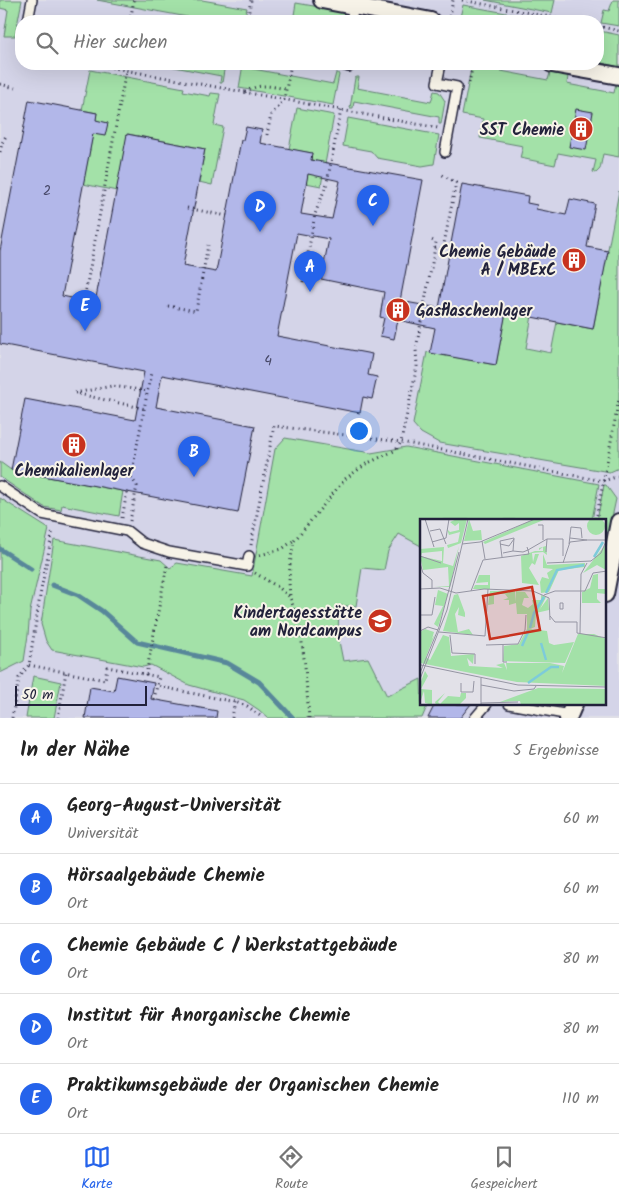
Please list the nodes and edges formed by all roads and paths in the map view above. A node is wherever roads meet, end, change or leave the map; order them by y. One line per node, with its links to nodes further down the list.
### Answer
1 (32, 0): 8 (lane)
2 (134, 0): 9 (path)
3 (251, 0): 10 (path)
4 (322, 0): 7 (street)
5 (452, 0): 11 (path)
6 (462, 0): 12 (path)
7 (352, 14)
8 (29, 15)
9 (131, 15)
10 (249, 15)
11 (449, 15)
12 (540, 15)
13 (604, 27): 14 (path)
14 (619, 31)
15 (126, 70): 25 (path); 40 (path)
16 (290, 70): 23 (path)
17 (440, 70): 28 (lane)
18 (472, 70): 24 (path)
19 (586, 70): 20 (street)
20 (619, 76)
21 (0, 84): 22 (path)
22 (15, 88)
23 (286, 89): 25 (path); 26 (path)
24 (468, 89)
25 (245, 92): 26 (path)
26 (284, 100): 27 (path); 29 (path)
27 (341, 110): 28 (path); 39 (path)
28 (449, 130): 32 (lane)
29 (267, 135)
30 (6, 136): 31 (path)
31 (0, 152)
32 (445, 152)
33 (441, 174): 38 (path)
34 (187, 208): 35 (path)
35 (227, 216)
36 (429, 239): 38 (path)
37 (208, 245): 41 (path)
38 (435, 248): 46 (path)
39 (303, 282)
40 (84, 294)
41 (168, 306)
42 (152, 373): 43 (path)
43 (148, 392): 45 (path); 55 (path)
44 (619, 398): 48 (path)
45 (146, 409)
46 (401, 442): 48 (path); 56 (path); 58 (path)
47 (619, 476): 48 (path)
48 (603, 481): 53 (path)
49 (0, 486): 52 (lane)
50 (127, 492): 51 (path)
51 (124, 508)
52 (56, 517): 55 (lane); 62 (path)
53 (596, 519)
54 (619, 522): 60 (street)
55 (127, 531): 57 (lane)
56 (294, 541): 58 (path); 61 (path)
57 (169, 552): 59 (lane); 64 (path)
58 (249, 556): 59 (lane)
59 (247, 566): 61 (path)
60 (606, 589)
61 (290, 597): 75 (path)
62 (29, 665): 63 (path); 71 (path)
63 (66, 672): 64 (path); 72 (path)
64 (146, 675): 65 (path)
65 (157, 686): 66 (path); 67 (path)
66 (154, 699)
67 (235, 702): 73 (path); 74 (path)
68 (485, 706): 76 (lane)
69 (524, 706): 70 (lane)
70 (571, 712)
71 (12, 718)
72 (58, 718)
73 (232, 718)
74 (263, 718)
75 (309, 718)
76 (475, 718)

